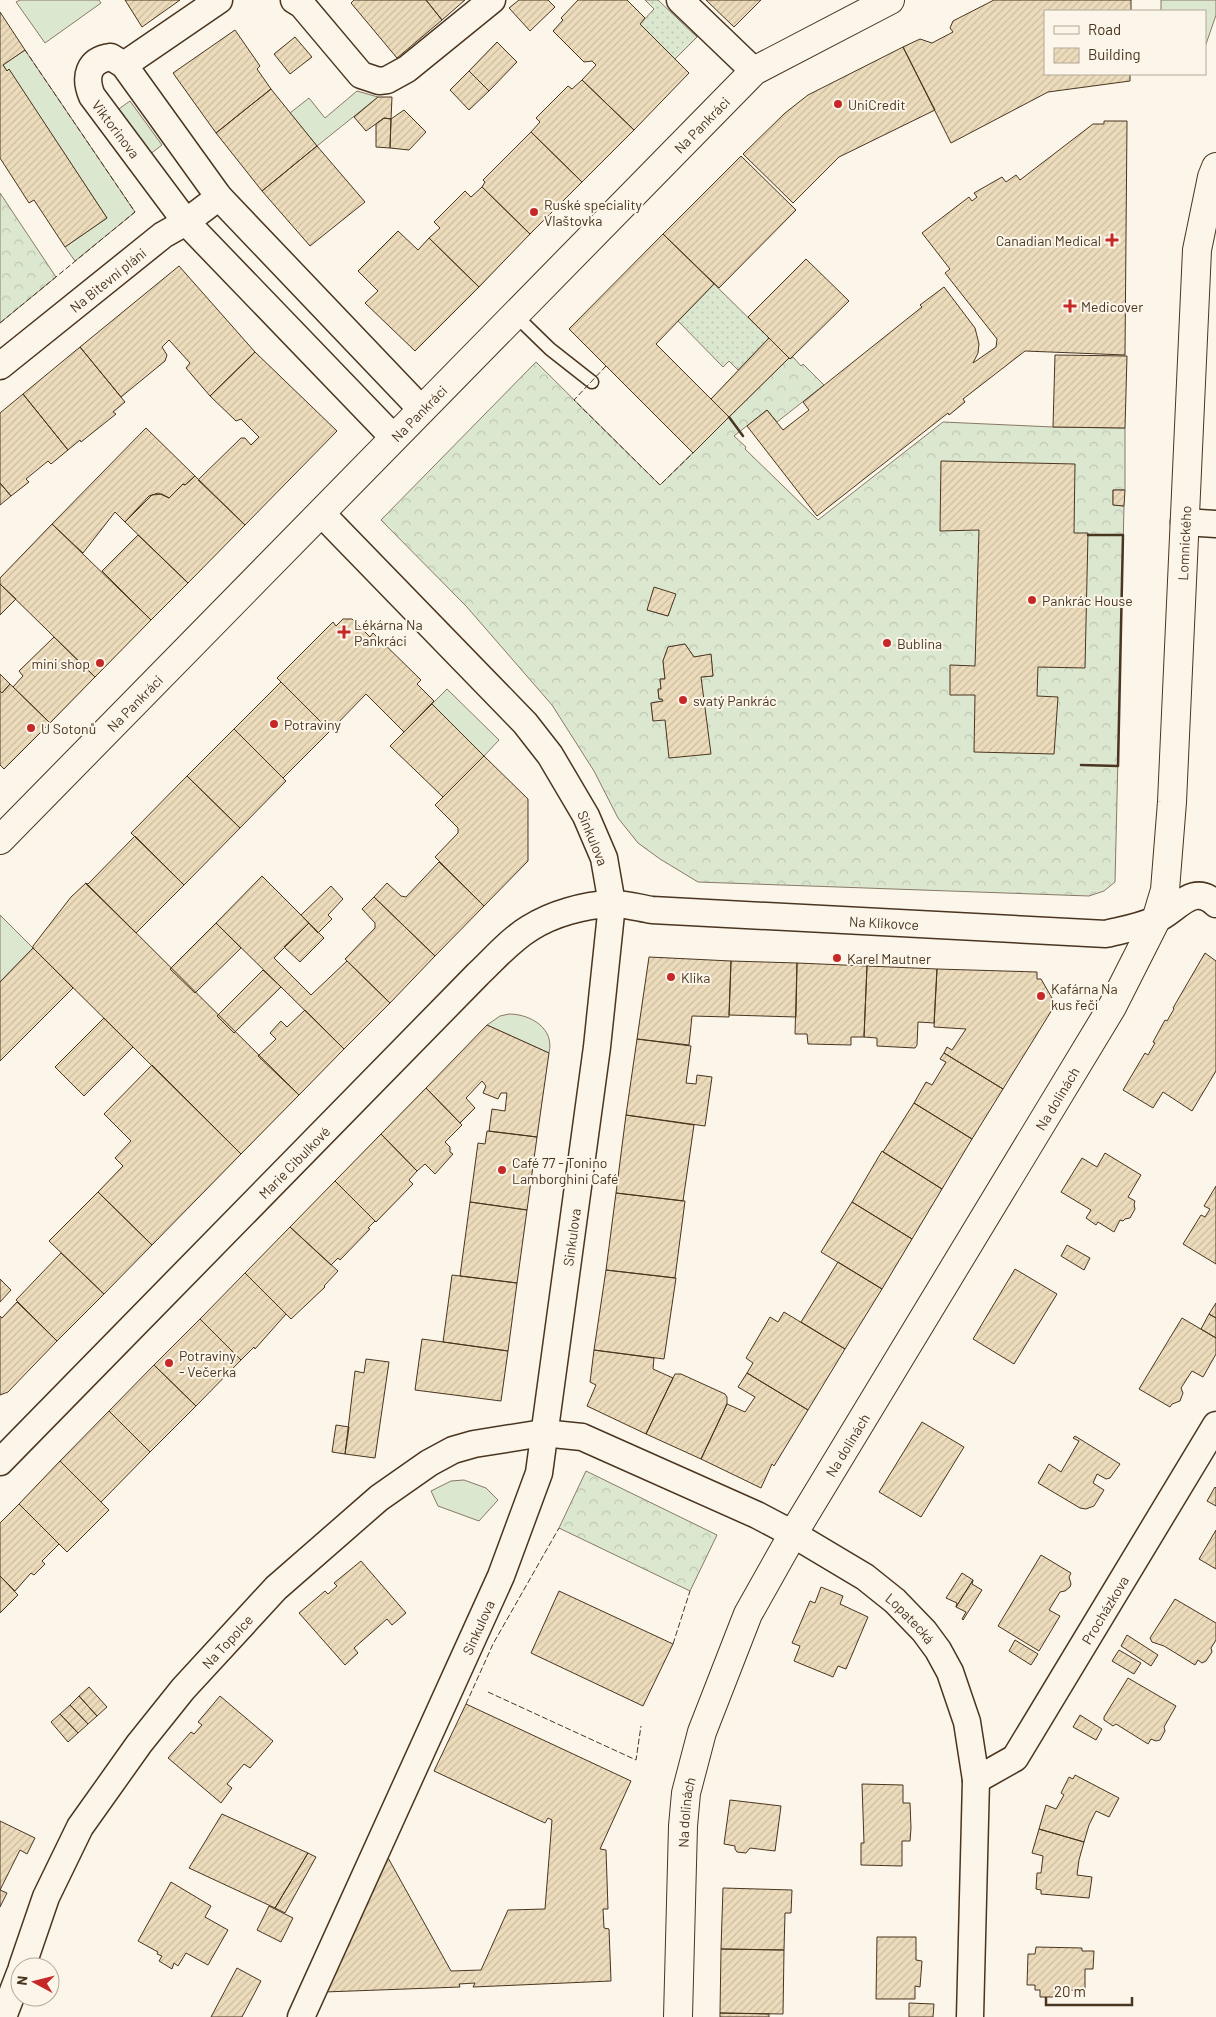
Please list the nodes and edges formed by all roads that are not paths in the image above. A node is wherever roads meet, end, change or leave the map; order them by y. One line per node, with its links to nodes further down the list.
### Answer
1 (219, 0): 7 (street)
2 (294, 0): 3 (street)
3 (492, 0)
4 (680, 0): 8 (street)
5 (890, 0): 6 (street, Na Pankráci)
6 (856, 8): 8 (street, Na Pankráci)
7 (124, 65): 10 (street); 11 (street, Viktorinova)
8 (754, 72): 13 (street, Na Pankráci)
9 (1216, 167): 12 (street, Lomnického)
10 (218, 197): 11 (street, Na Bitevní pláni); 16 (street)
11 (186, 222): 14 (street, Na Bitevní pláni); 17 (street, Viktorinova)
12 (1208, 237): 19 (street, Lomnického)
13 (515, 316): 15 (lane); 16 (street, Na Pankráci)
14 (0, 366)
15 (592, 382)
16 (422, 410): 17 (street, Na Pankráci)
17 (394, 438): 18 (street, Na Pankráci)
18 (321, 513): 21 (street, Na Pankráci); 22 (street, Sinkulova)
19 (1184, 522): 20 (street); 24 (street, Lomnického)
20 (1216, 524)
21 (0, 840)
22 (612, 904): 24 (street, Na Klikovce); 26 (street, Sinkulova); 27 (street, Marie Cibulkové)
23 (1216, 904): 24 (street)
24 (1156, 920): 28 (street, Na dolinách)
25 (1216, 1425): 29 (street, Procházkova)
26 (543, 1433): 28 (street, Lopatecká); 30 (street, Na Topolce); 33 (street, Sinkulova)
27 (1, 1460)
28 (793, 1534): 29 (street, Lopatecká); 34 (street, Na dolinách)
29 (976, 1780): 35 (street, Lopatecká)
30 (25, 1957)
31 (10, 1999): 32 (street)
32 (3, 2017)
33 (301, 2017)
34 (678, 2017)
35 (970, 2017)

